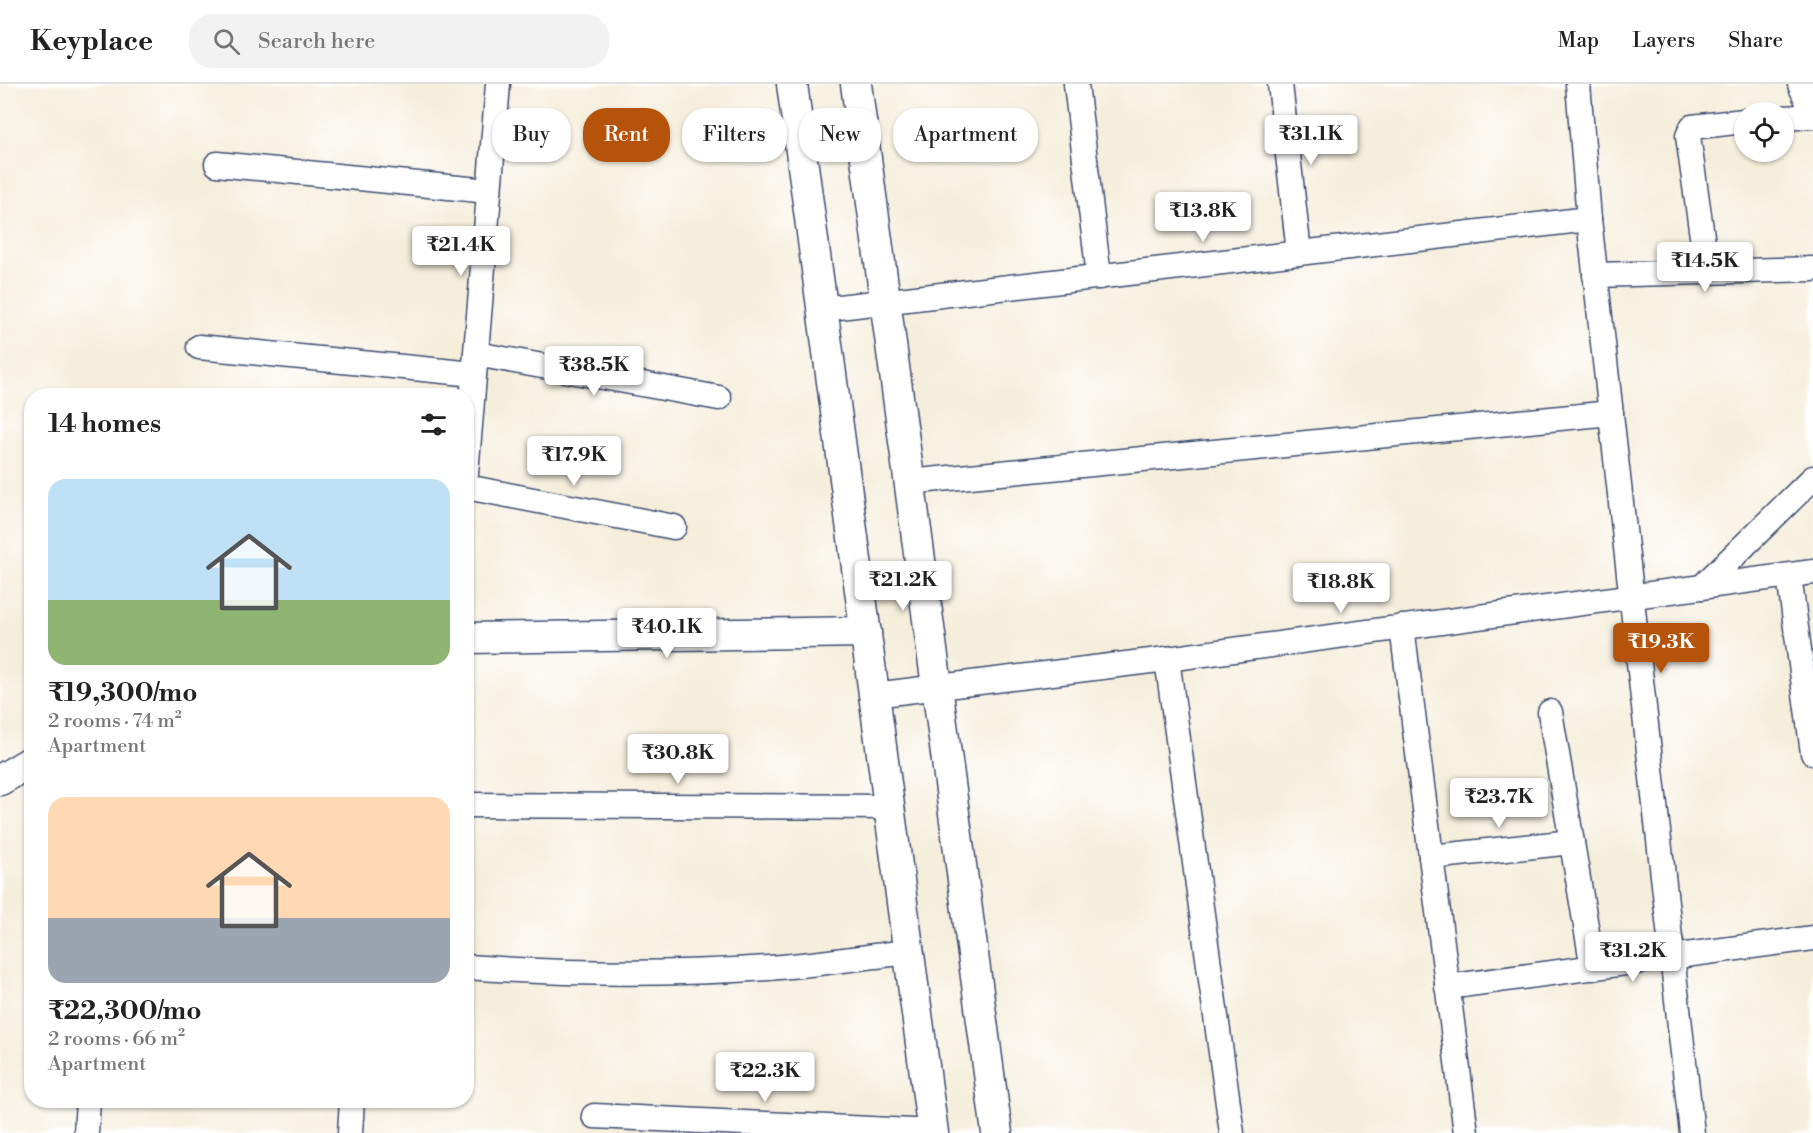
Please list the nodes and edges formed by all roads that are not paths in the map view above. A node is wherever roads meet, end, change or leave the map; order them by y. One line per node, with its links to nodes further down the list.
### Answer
1 (498, 84): 13 (street)
2 (792, 84): 21 (street)
3 (856, 84): 20 (street)
4 (1076, 84): 19 (street)
5 (1280, 84): 15 (street)
6 (1578, 84): 14 (street)
7 (1803, 84): 8 (street)
8 (1813, 106)
9 (1813, 116): 10 (street)
10 (1794, 117)
11 (1734, 122): 17 (street)
12 (217, 164): 13 (street)
13 (489, 191): 23 (street)
14 (1589, 219): 15 (street); 18 (street)
15 (1299, 253): 19 (street)
16 (1813, 269): 17 (street)
17 (1707, 272): 18 (street)
18 (1595, 274): 26 (street)
19 (1099, 277): 20 (street)
20 (885, 302): 21 (street); 28 (street)
21 (822, 309): 36 (street)
22 (199, 347): 23 (street)
23 (475, 364): 24 (street); 25 (street)
24 (473, 388)
25 (719, 398)
26 (1611, 413): 28 (street); 34 (street)
27 (1813, 478): 33 (street)
28 (909, 482): 39 (street)
29 (474, 489): 30 (street)
30 (674, 528)
31 (1813, 572): 32 (street)
32 (1789, 576): 33 (street); 42 (street)
33 (1702, 587): 34 (street)
34 (1632, 597): 35 (street); 51 (street)
35 (1402, 627): 38 (street); 48 (street)
36 (866, 632): 37 (street); 40 (street)
37 (474, 638)
38 (1167, 659): 39 (street); 62 (street)
39 (937, 688): 40 (street); 61 (street)
40 (874, 695): 46 (street)
41 (1550, 712): 47 (street)
42 (1813, 753)
43 (24, 766): 44 (street)
44 (0, 780)
45 (474, 805): 46 (street)
46 (890, 807): 50 (street)
47 (1572, 842): 48 (street); 53 (street)
48 (1431, 857): 54 (street)
49 (1813, 938): 51 (street)
50 (909, 952): 52 (street); 58 (street)
51 (1672, 957): 53 (street); 64 (street)
52 (474, 968)
53 (1593, 968): 54 (street)
54 (1447, 987): 63 (street)
55 (88, 1108): 59 (street)
56 (352, 1108): 60 (street)
57 (594, 1116): 58 (street)
58 (933, 1132)
59 (86, 1133)
60 (350, 1133)
61 (997, 1133)
62 (1232, 1133)
63 (1466, 1133)
64 (1692, 1133)

